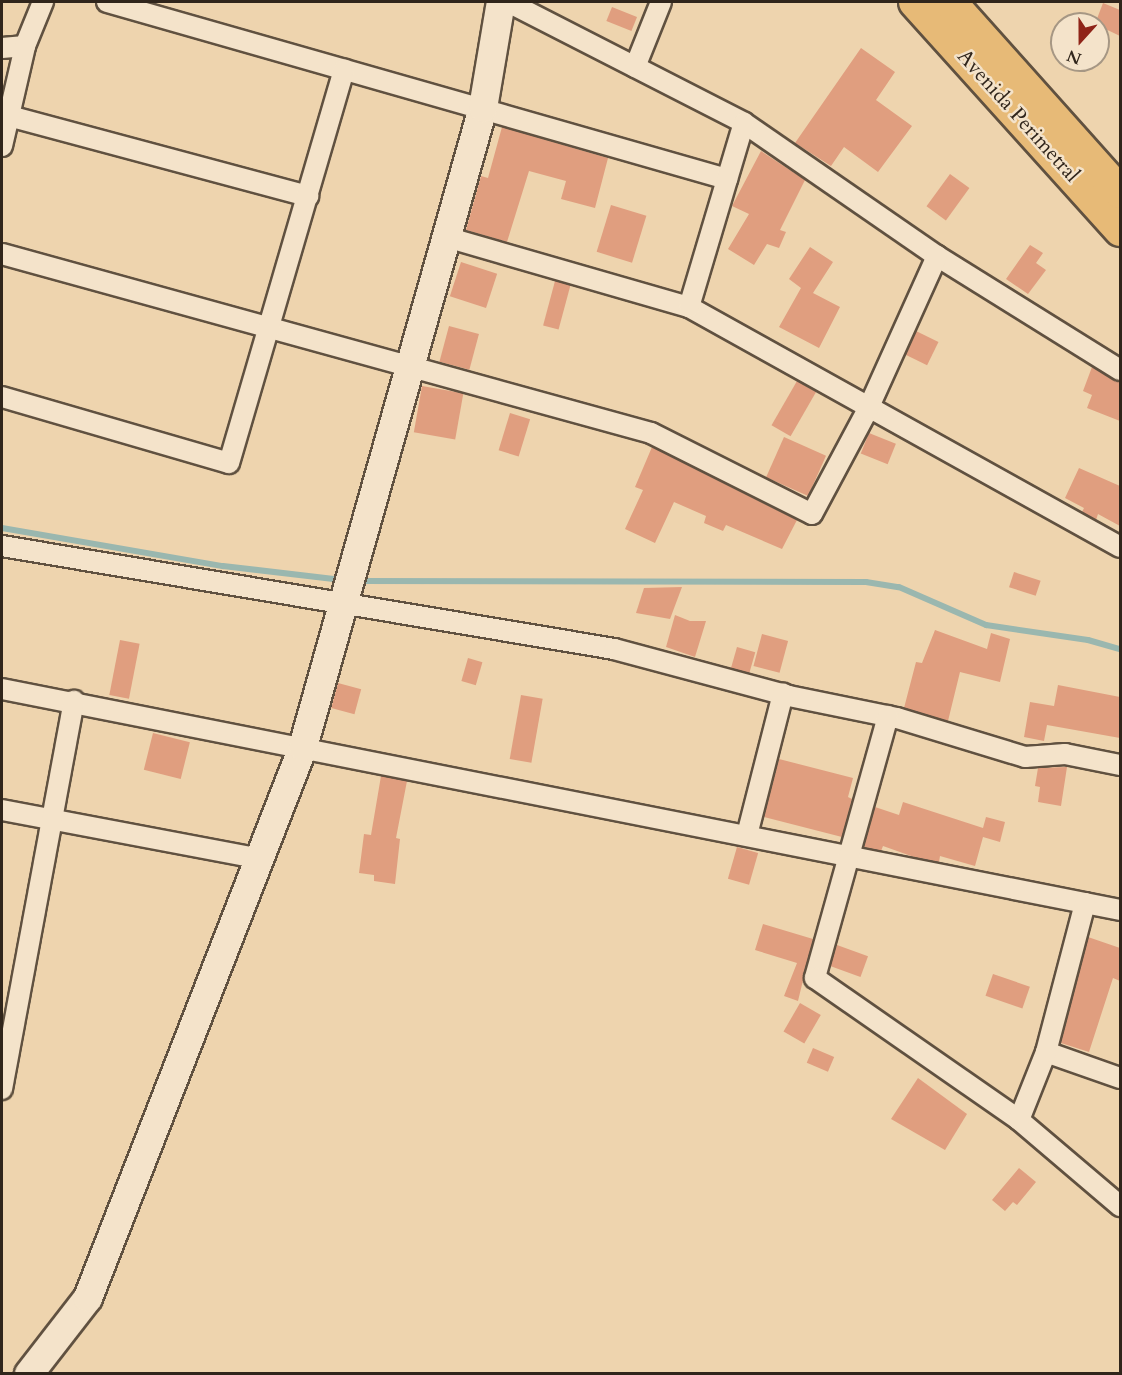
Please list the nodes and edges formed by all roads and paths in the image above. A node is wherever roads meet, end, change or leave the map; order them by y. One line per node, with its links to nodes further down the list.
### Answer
1 (43, 2): 8 (street)
2 (107, 2): 11 (street)
3 (501, 2): 12 (street)
4 (508, 2): 10 (street)
5 (661, 2): 10 (street)
6 (915, 2): 19 (main road, Avenida Perimetral)
7 (950, 2): 17 (main road, Avenida Perimetral)
8 (25, 46): 9 (street); 13 (street)
9 (2, 48)
10 (635, 68): 14 (street)
11 (344, 69): 12 (street); 18 (street)
12 (483, 108): 16 (street); 20 (street)
13 (9, 116): 15 (street); 18 (street)
14 (744, 123): 16 (street); 22 (street)
15 (2, 146)
16 (727, 179): 23 (street)
17 (1120, 192)
18 (308, 196): 24 (street)
19 (1120, 230)
20 (446, 237): 23 (street); 25 (street)
21 (2, 254): 24 (street)
22 (937, 256): 26 (street); 28 (street)
23 (689, 307): 28 (street)
24 (269, 329): 25 (street); 27 (street)
25 (408, 369): 28 (street); 31 (street)
26 (1120, 369)
27 (2, 397)
28 (868, 409): 30 (street)
29 (2, 546): 31 (street)
30 (1120, 547)
31 (347, 585): 33 (street); 36 (street)
32 (2, 689): 34 (street)
33 (783, 694): 35 (street); 40 (street)
34 (74, 701): 36 (street); 39 (street)
35 (888, 716): 37 (street); 41 (street)
36 (303, 747): 40 (street); 42 (street)
37 (1120, 765)
38 (2, 810): 39 (street)
39 (55, 820): 42 (street); 47 (street)
40 (747, 835): 41 (street)
41 (850, 856): 43 (street); 48 (street)
42 (261, 859): 50 (street)
43 (1085, 903): 44 (street); 45 (street)
44 (1120, 910)
45 (1046, 1052): 46 (street); 48 (street)
46 (1120, 1078)
47 (2, 1089)
48 (1019, 1120): 49 (street)
49 (1120, 1206)
50 (29, 1374)

